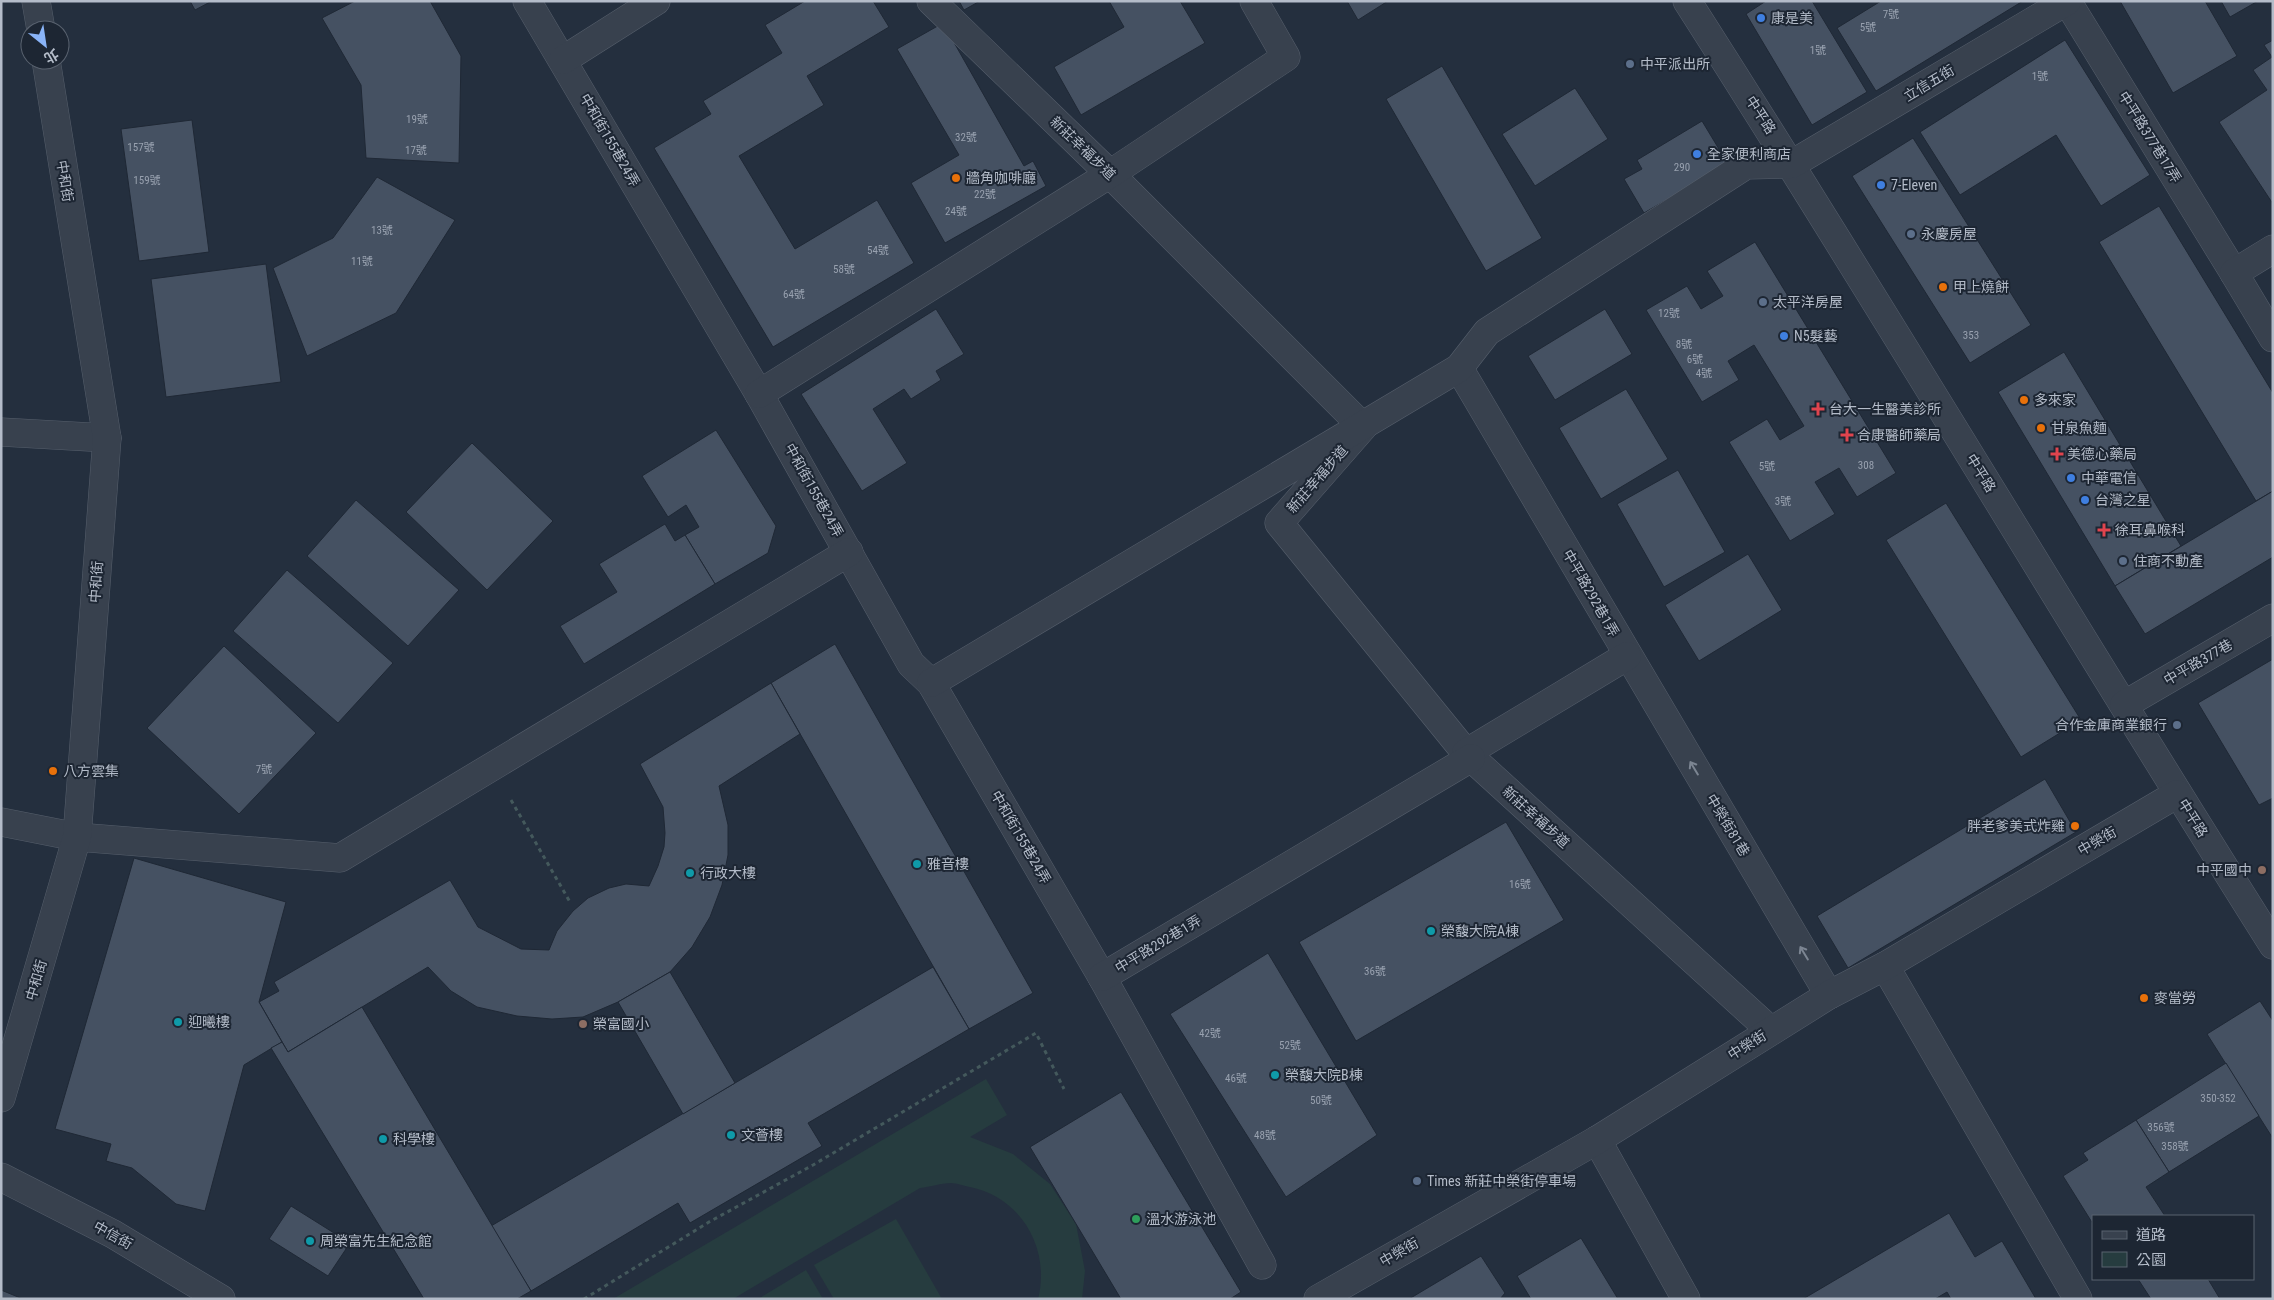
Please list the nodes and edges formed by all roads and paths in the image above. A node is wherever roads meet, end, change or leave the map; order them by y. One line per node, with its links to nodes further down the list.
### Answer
1 (36, 1): 8 (street)
2 (528, 1): 9 (street, 中和街155巷24弄)
3 (656, 1): 9 (street)
4 (931, 1): 12 (street, 新莊幸福步道)
5 (1254, 1): 12 (street)
6 (1688, 1): 11 (street, 中平路)
7 (2067, 1): 11 (street, 立信五街); 14 (street, 中平路377巷17弄)
8 (39, 20)
9 (563, 60): 17 (street, 中和街155巷24弄)
10 (48, 70): 20 (street, 中和街)
11 (1792, 164): 16 (street); 25 (street, 中平路)
12 (1110, 174): 17 (street); 18 (street, 新莊幸福步道)
13 (2273, 249): 14 (street)
14 (2234, 273): 15 (street, 中平路377巷17弄)
15 (2273, 338)
16 (1460, 368): 18 (street); 23 (street, 中平路292巷1弄)
17 (759, 394): 21 (street, 中和街155巷24弄)
18 (1363, 427): 24 (street); 26 (street, 新莊幸福步道)
19 (1, 432): 20 (street)
20 (106, 438): 30 (street, 中和街)
21 (849, 552): 24 (street, 中和街155巷24弄); 30 (street)
22 (2273, 618): 25 (street, 中平路377巷)
23 (1627, 656): 26 (street, 中平路292巷1弄); 35 (street, 中榮街81巷, one-way to 23)
24 (931, 683): 34 (street, 中和街155巷24弄)
25 (2124, 705): 27 (street, 中平路)
26 (1469, 755): 34 (street, 中平路292巷1弄); 36 (street, 新莊幸福步道)
27 (2178, 794): 32 (street, 中平路); 33 (street, 中榮街)
28 (511, 800): 31 (path)
29 (1, 822): 30 (street)
30 (77, 837): 38 (street, 中和街)
31 (570, 902)
32 (2273, 945)
33 (1885, 966): 35 (street, 中榮街); 46 (street)
34 (1102, 977): 41 (street, 中平路292巷1弄)
35 (1829, 995): 36 (street, 中榮街)
36 (1770, 1030): 39 (street, 中榮街)
37 (1064, 1089): 43 (path)
38 (1, 1098)
39 (1596, 1140): 44 (street, 中榮街); 45 (street)
40 (1, 1177): 42 (street, 中信街)
41 (1262, 1265)
42 (221, 1299)
43 (584, 1299)
44 (1318, 1299)
45 (1686, 1299)
46 (2078, 1299)

